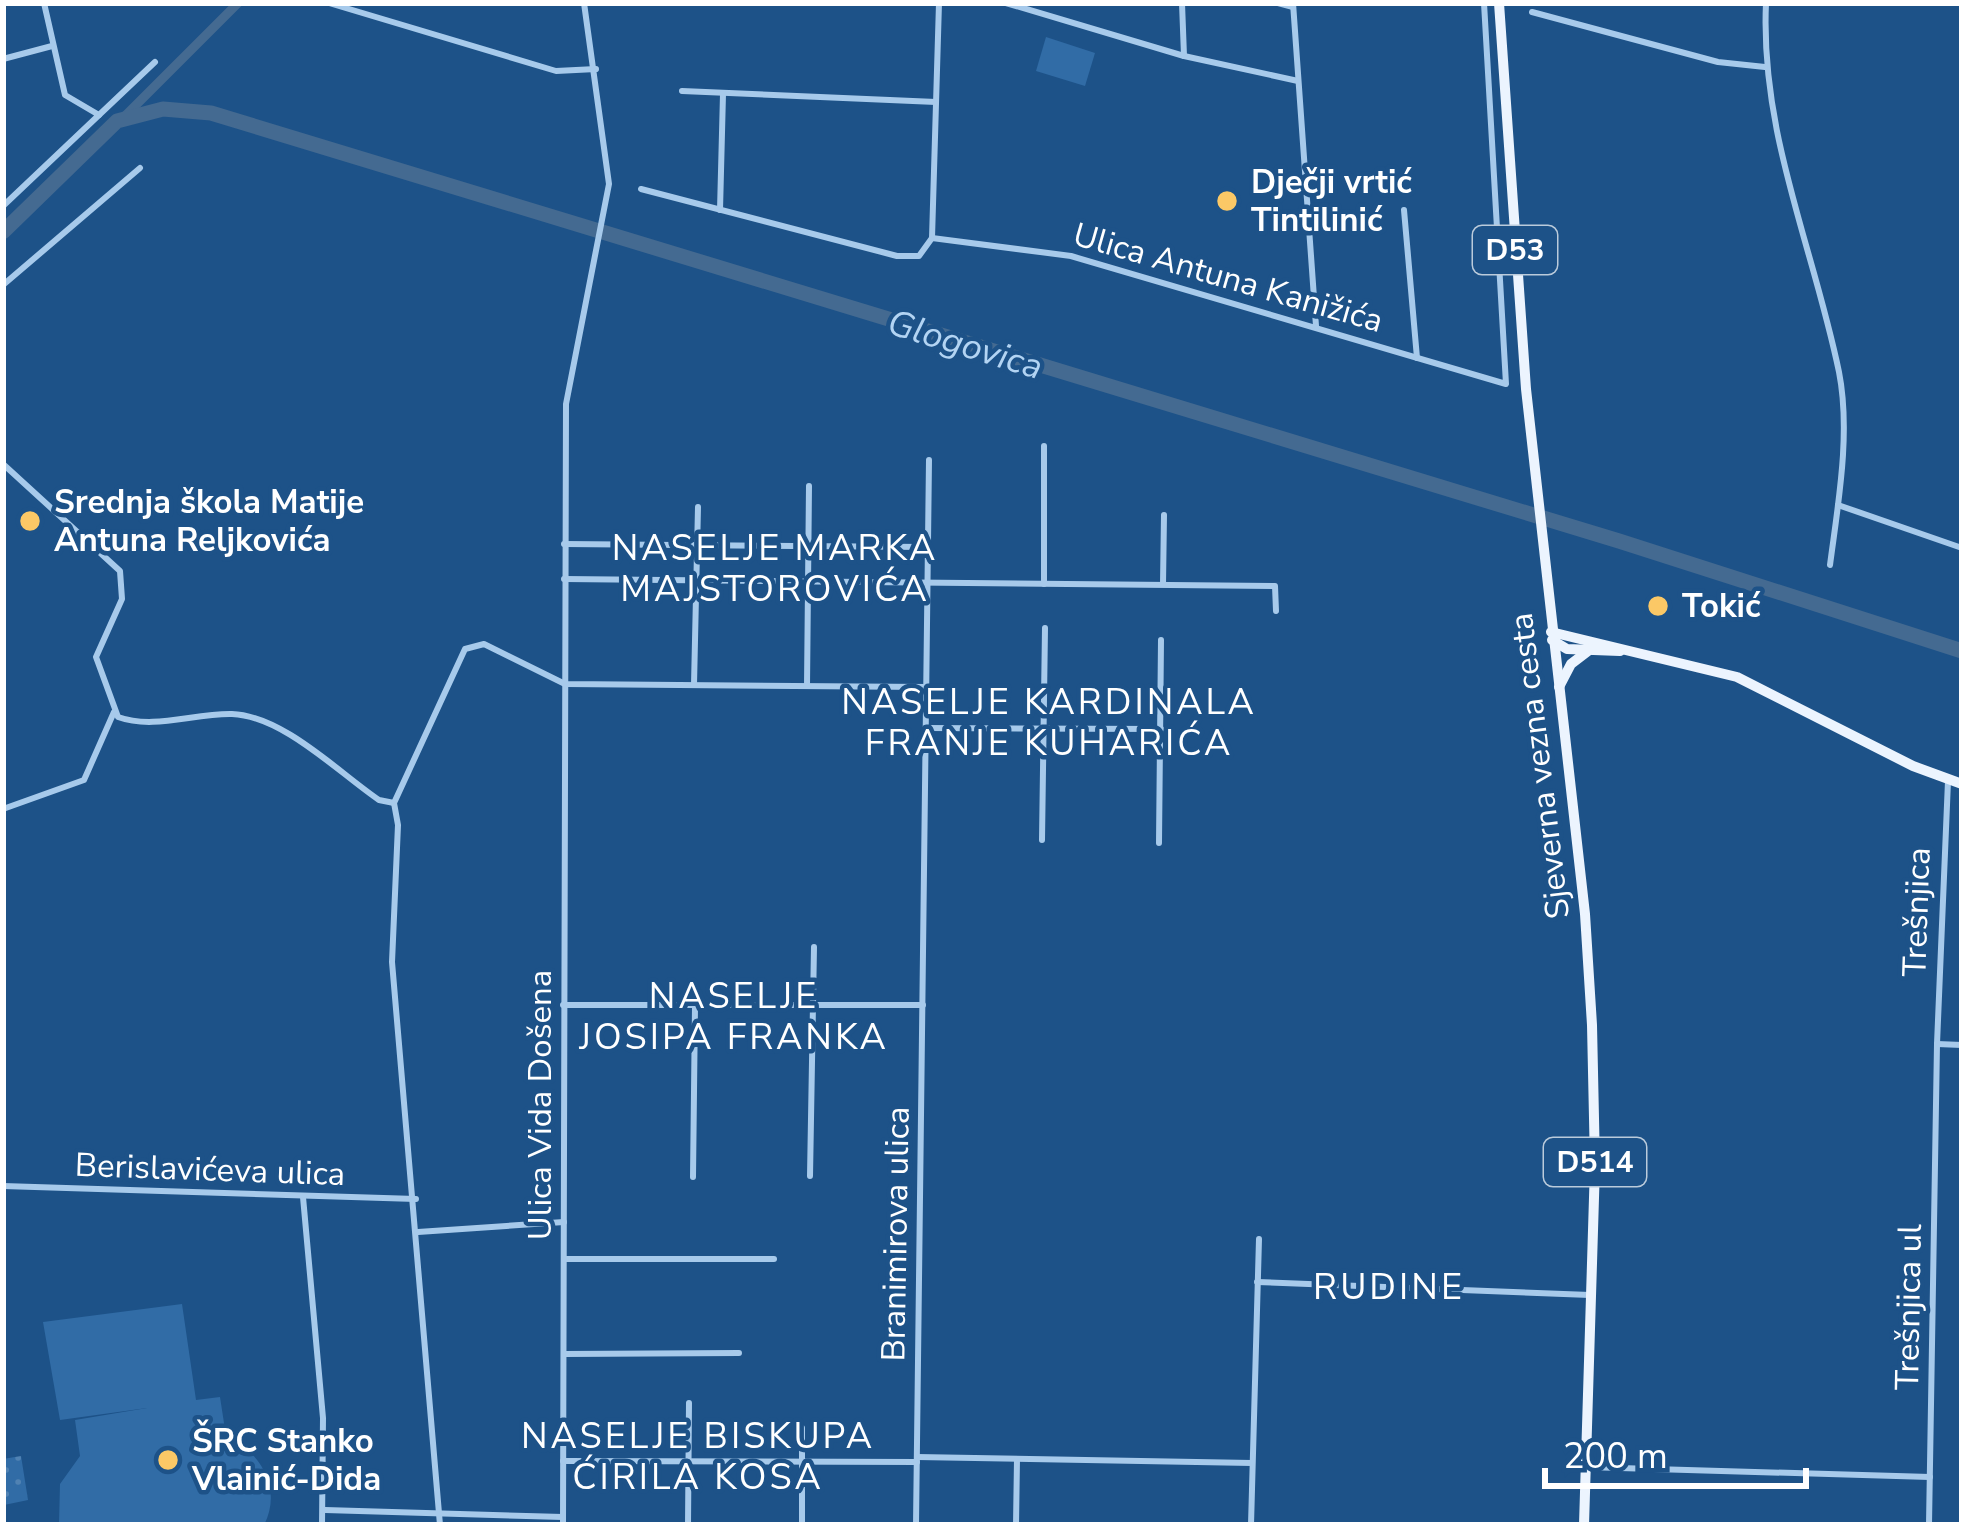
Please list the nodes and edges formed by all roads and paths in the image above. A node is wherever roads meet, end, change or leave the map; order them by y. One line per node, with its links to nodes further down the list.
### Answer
1 (44, 3): 13 (street)
2 (329, 3): 18 (street)
3 (584, 3): 18 (street, Ulica Vida Došena)
4 (939, 3): 22 (street)
5 (1006, 3): 14 (street)
6 (1182, 3): 14 (street)
7 (1278, 3): 11 (street)
8 (1484, 3): 30 (street)
9 (1499, 3): 31 (main road, Sjeverna vezna cesta / D53)
10 (1766, 3): 17 (street)
11 (1293, 5): 19 (street)
12 (1532, 12): 17 (street)
13 (52, 46): 15 (street); 23 (street)
14 (1184, 56): 19 (street)
15 (3, 59)
16 (155, 62): 23 (street)
17 (1765, 67): 39 (street)
18 (596, 69): 42 (street, Ulica Vida Došena)
19 (1298, 81): 33 (street)
20 (682, 91): 21 (street)
21 (723, 94): 22 (street); 28 (street)
22 (937, 102): 29 (street)
23 (99, 115): 26 (street)
24 (140, 168): 32 (street)
25 (641, 189): 28 (street)
26 (3, 206)
27 (1404, 209): 34 (street)
28 (720, 210): 29 (street)
29 (932, 238): 33 (street, Ulica Antuna Kanižića)
30 (1502, 268): 31 (street); 34 (street, Ulica Antuna Kanižića)
31 (1516, 268): 56 (main road, Sjeverna vezna cesta / D53)
32 (3, 285)
33 (1316, 326): 34 (street, Ulica Antuna Kanižića)
34 (1418, 358)
35 (1044, 446): 52 (street)
36 (929, 460): 45 (street, Branimirova ulica)
37 (3, 464): 65 (street)
38 (809, 486): 44 (street)
39 (1838, 505): 46 (street); 47 (street)
40 (698, 507): 43 (street)
41 (1164, 515): 53 (street)
42 (564, 544): 43 (street); 48 (street, Ulica Vida Došena)
43 (699, 545): 44 (street); 49 (street)
44 (808, 546): 45 (street); 50 (street)
45 (926, 547): 51 (street, Branimirova ulica)
46 (1962, 548)
47 (1830, 565)
48 (564, 579): 49 (street); 60 (street, Ulica Vida Došena)
49 (700, 580): 50 (street); 61 (street)
50 (808, 582): 51 (street); 62 (street)
51 (927, 584): 52 (street); 63 (street, Branimirova ulica)
52 (1044, 584): 53 (street)
53 (1163, 585): 54 (street)
54 (1276, 611)
55 (1045, 628): 67 (street)
56 (1551, 636): 58 (main road); 59 (main road); 64 (main road, Sjeverna vezna cesta / D514)
57 (1162, 640): 68 (street)
58 (1588, 651): 59 (main road); 64 (main road)
59 (1623, 651): 69 (main road)
60 (565, 684): 61 (street); 71 (street); 76 (street, Ulica Vida Došena)
61 (694, 685): 62 (street)
62 (807, 686): 63 (street)
63 (926, 687): 66 (street, Branimirova ulica)
64 (1558, 696): 94 (main road, Sjeverna vezna cesta / D514)
65 (114, 712): 71 (street); 72 (street)
66 (927, 728): 67 (street); 79 (street, Branimirova ulica)
67 (1043, 728): 68 (street); 73 (street)
68 (1161, 729): 74 (street)
69 (1948, 781): 70 (main road); 80 (street, Trešnjica)
70 (1962, 784)
71 (394, 803): 87 (street)
72 (3, 809)
73 (1042, 840)
74 (1160, 843)
75 (814, 947): 78 (street)
76 (563, 1005): 77 (street); 88 (street, Ulica Vida Došena)
77 (695, 1005): 78 (street); 83 (street)
78 (811, 1005): 79 (street); 84 (street)
79 (922, 1005): 101 (street, Branimirova ulica)
80 (1937, 1045): 81 (street); 82 (street, Trešnjica)
81 (1962, 1045)
82 (1935, 1137): 106 (street, Trešnjica ul)
83 (693, 1177)
84 (810, 1177)
85 (3, 1186): 86 (street, Berislavićeva ulica)
86 (303, 1197): 87 (street, Berislavićeva ulica); 107 (street)
87 (416, 1199): 89 (street)
88 (564, 1222): 89 (street); 91 (street, Ulica Vida Došena)
89 (418, 1232): 108 (street)
90 (1258, 1238): 93 (street)
91 (564, 1259): 92 (street); 96 (street, Ulica Vida Došena)
92 (774, 1259)
93 (1257, 1282): 94 (street); 104 (street)
94 (1589, 1295): 105 (main road, Sjeverna vezna cesta / D514)
95 (739, 1353): 96 (street)
96 (564, 1354): 100 (street, Ulica Vida Došena)
97 (689, 1403): 102 (street)
98 (802, 1428): 103 (street)
99 (1017, 1459): 101 (street); 104 (street); 116 (street)
100 (563, 1460): 102 (street); 110 (street, Ulica Vida Došena)
101 (917, 1460): 103 (street); 115 (street, Branimirova ulica)
102 (688, 1461): 103 (street); 113 (street)
103 (802, 1462): 114 (street)
104 (1252, 1462): 117 (street)
105 (1585, 1467): 106 (street); 118 (main road, Sjeverna vezna cesta / D514)
106 (1930, 1477): 119 (street, Trešnjica ul)
107 (325, 1510): 108 (street); 111 (street)
108 (441, 1514): 109 (street); 112 (street)
109 (545, 1521): 110 (street)
110 (563, 1521)
111 (322, 1525)
112 (440, 1525)
113 (688, 1525)
114 (802, 1525)
115 (916, 1525)
116 (1016, 1525)
117 (1250, 1525)
118 (1583, 1525)
119 (1929, 1525)

